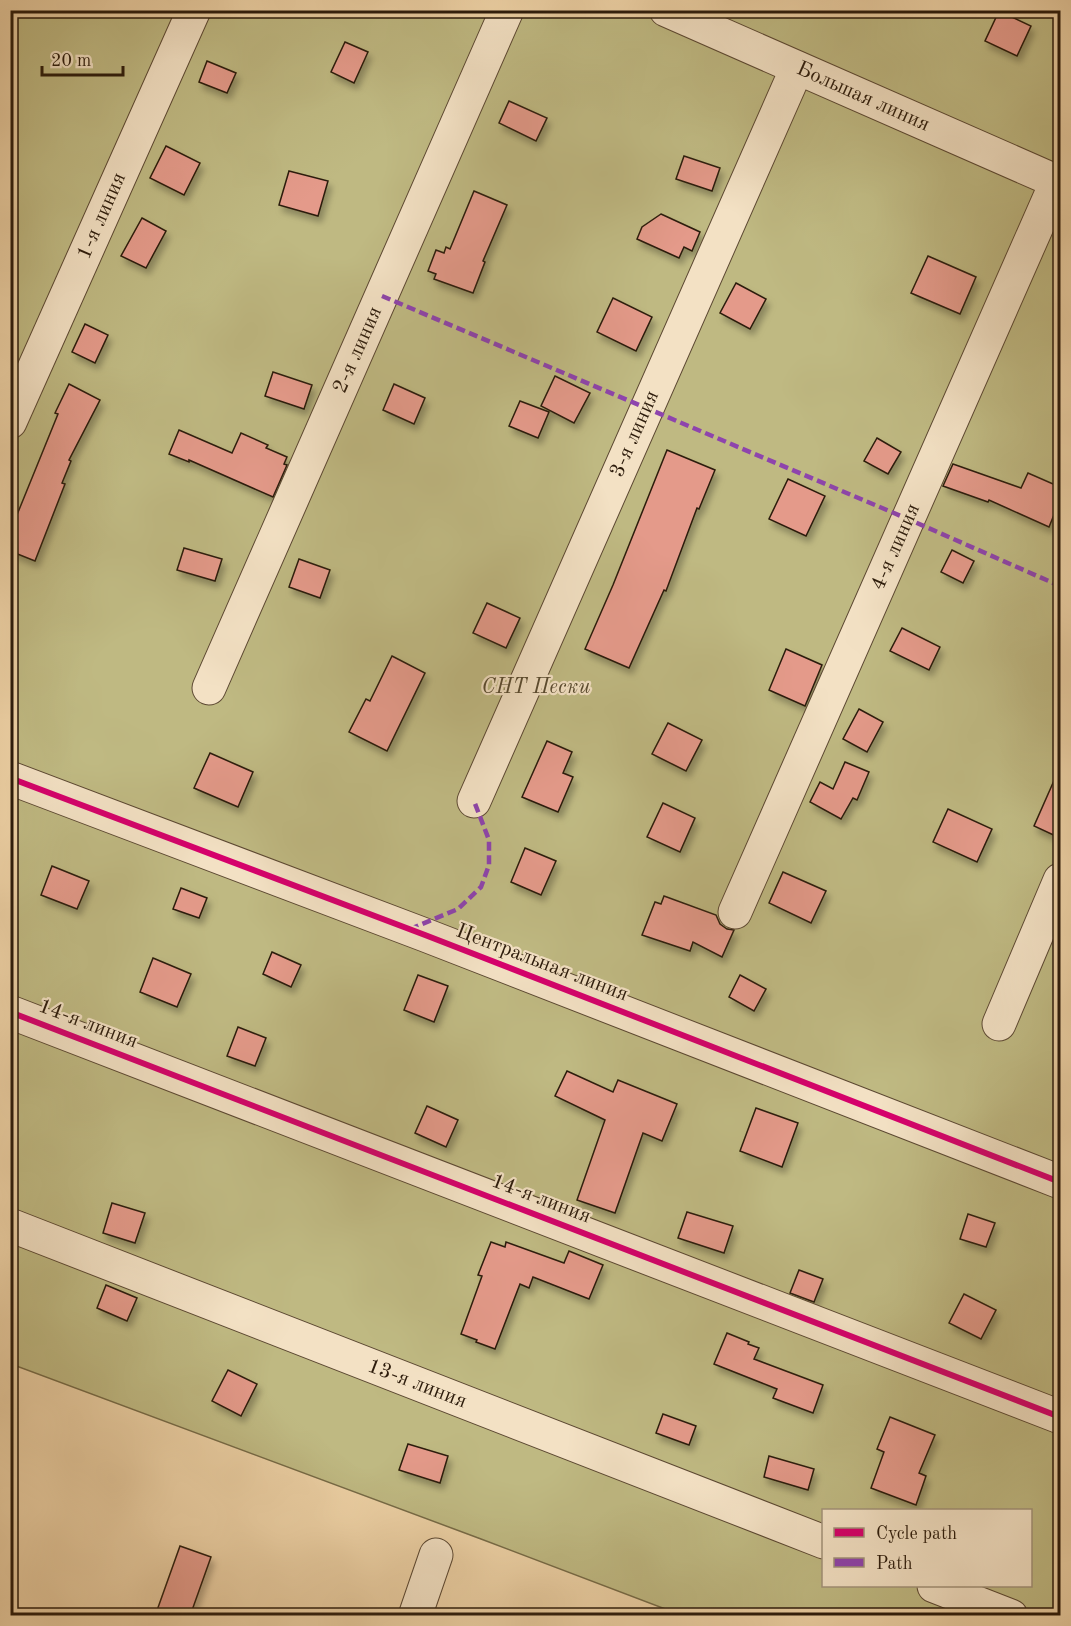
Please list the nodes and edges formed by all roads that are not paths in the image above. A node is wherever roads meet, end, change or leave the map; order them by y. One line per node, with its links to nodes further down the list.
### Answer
1 (194, 10): 6 (street, 1-я линия)
2 (507, 10): 7 (street, 2-я линия)
3 (666, 10): 4 (street, Большая линия)
4 (797, 68): 5 (street, Большая линия); 9 (street, 3-я линия)
5 (1059, 182): 11 (street, 4-я линия)
6 (10, 422)
7 (209, 688)
8 (10, 778): 14 (street, Центральная линия)
9 (474, 801)
10 (1060, 880): 13 (street)
11 (735, 912)
12 (10, 1012): 16 (street, 14-я линия)
13 (999, 1024)
14 (1060, 1182)
15 (10, 1225): 17 (street, 13-я линия)
16 (1060, 1417)
17 (822, 1541)
18 (436, 1555): 20 (street)
19 (937, 1587): 21 (street)
20 (415, 1616)
21 (1011, 1616)

